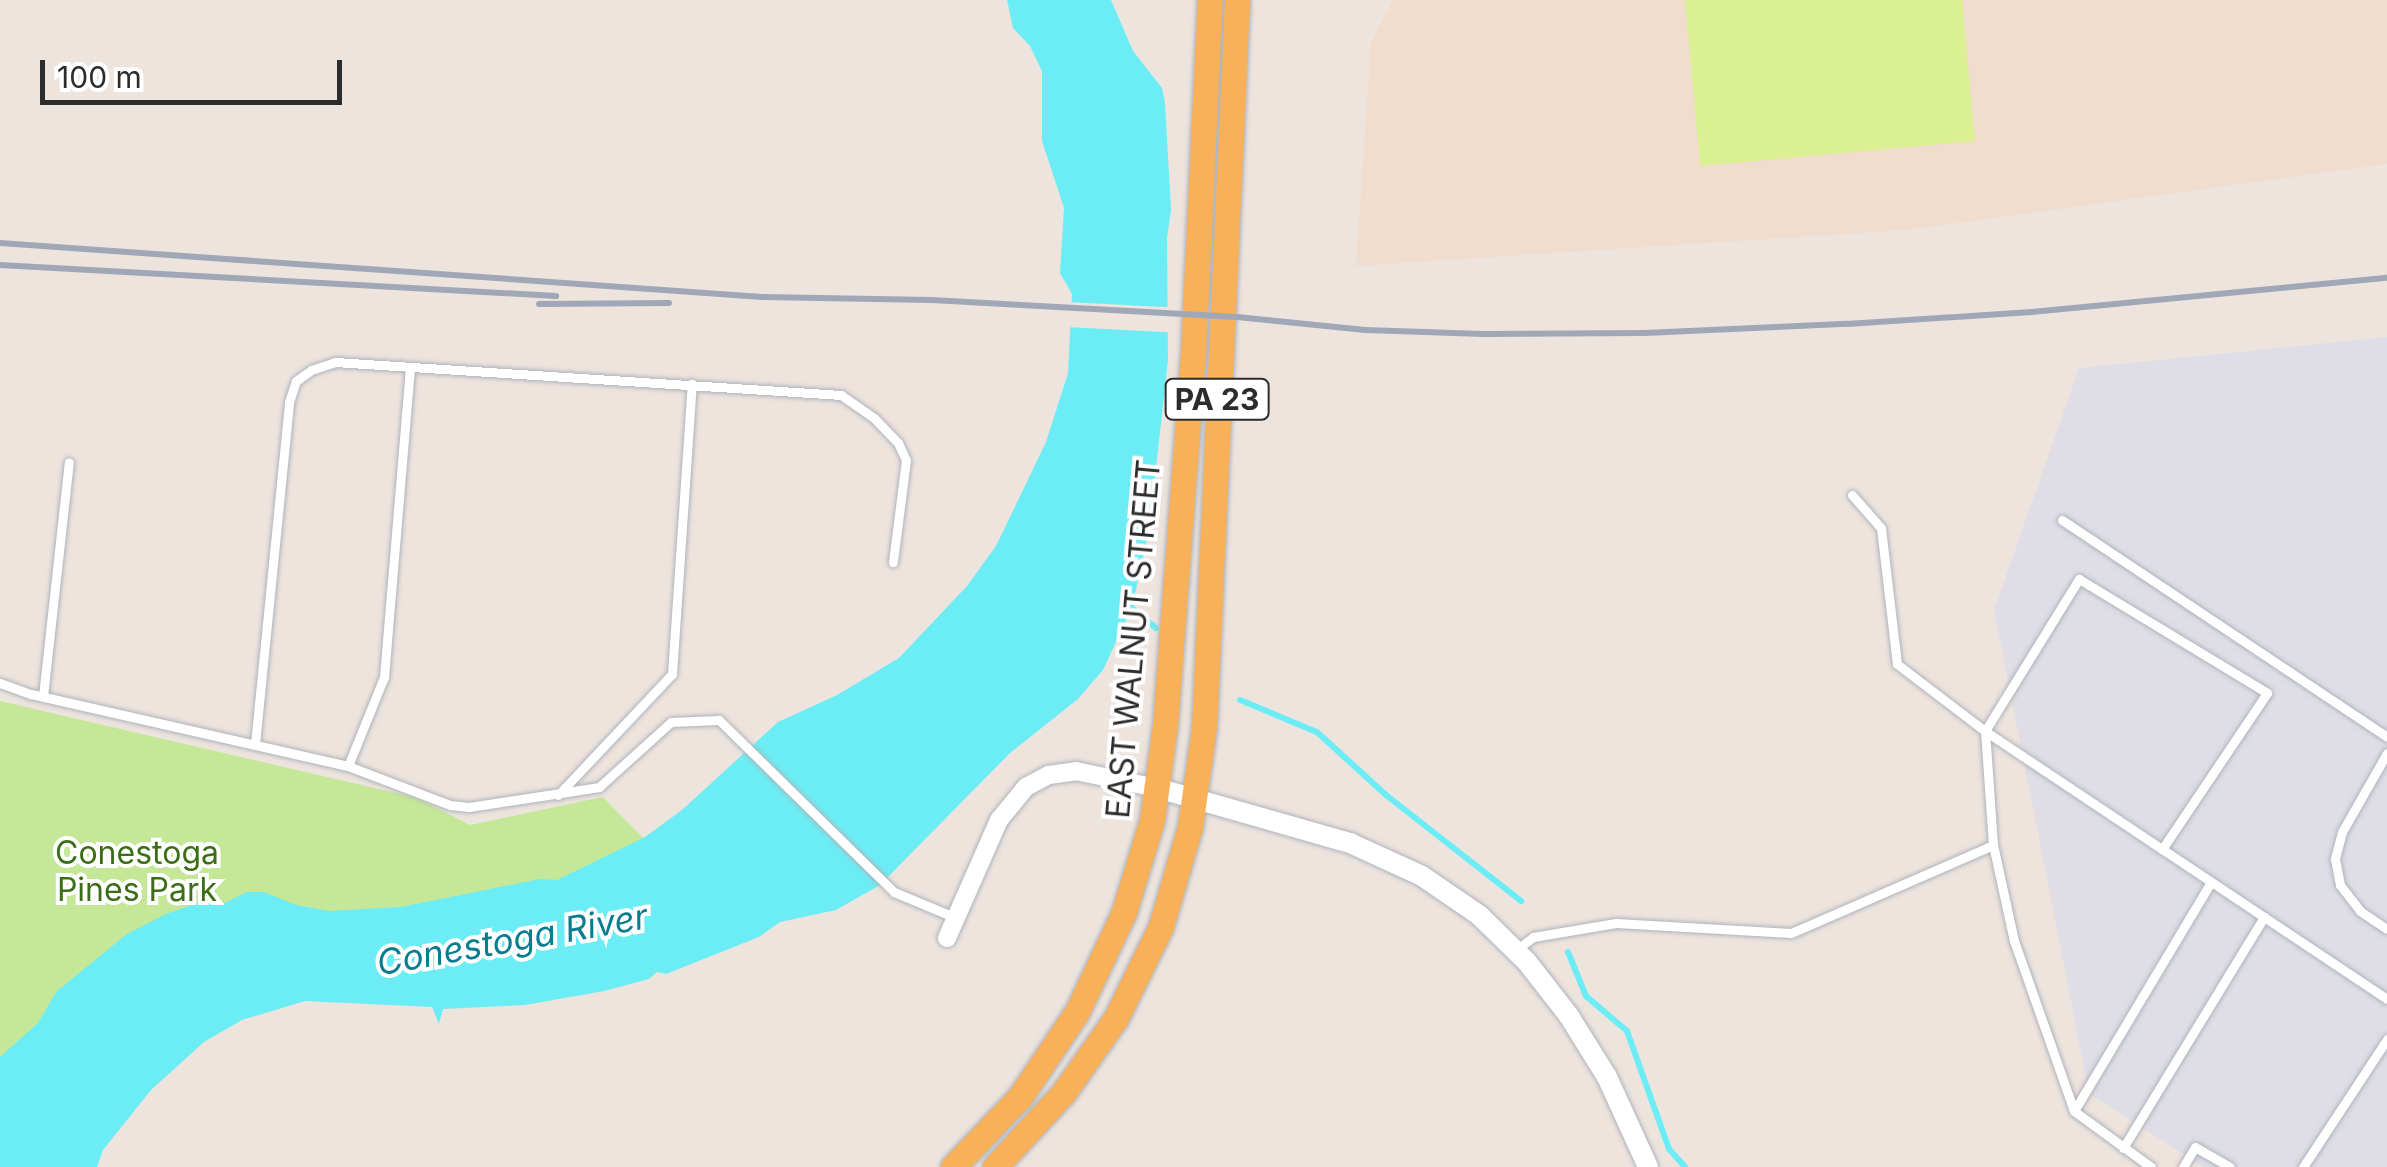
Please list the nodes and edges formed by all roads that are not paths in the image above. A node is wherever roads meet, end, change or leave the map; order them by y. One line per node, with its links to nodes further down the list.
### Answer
1 (1210, 0): 16 (main road, EAST WALNUT STREET / PA 23)
2 (1237, 0): 18 (main road, EAST WALNUT STREET / PA 23)
3 (410, 367): 4 (lane); 13 (lane); 15 (lane)
4 (692, 384): 8 (lane); 17 (lane)
5 (69, 462): 10 (lane)
6 (1852, 495): 11 (lane)
7 (2062, 520): 12 (lane)
8 (893, 562)
9 (0, 683): 10 (lane)
10 (43, 696): 13 (lane)
11 (1985, 731): 19 (lane); 20 (lane); 20 (lane)
12 (2387, 737)
13 (255, 744): 15 (lane)
14 (2387, 753): 24 (lane)
15 (348, 766): 17 (lane)
16 (1157, 788): 18 (street); 22 (street); 31 (main road, EAST WALNUT STREET / PA 23)
17 (558, 796): 22 (lane)
18 (1195, 798): 26 (street); 32 (main road, EAST WALNUT STREET / PA 23)
19 (1993, 845): 26 (lane); 29 (lane)
20 (2162, 849): 21 (lane)
21 (2211, 882): 23 (lane); 29 (lane)
22 (954, 917): 25 (street)
23 (2264, 917): 27 (lane); 30 (lane)
24 (2387, 929)
25 (947, 938)
26 (1516, 950): 33 (street)
27 (2387, 999)
28 (2387, 1039): 37 (lane)
29 (2074, 1111): 30 (lane)
30 (2124, 1148): 34 (lane)
31 (953, 1167)
32 (994, 1167)
33 (1648, 1167)
34 (2151, 1167)
35 (2183, 1167): 36 (lane)
36 (2230, 1167)
37 (2302, 1167)

